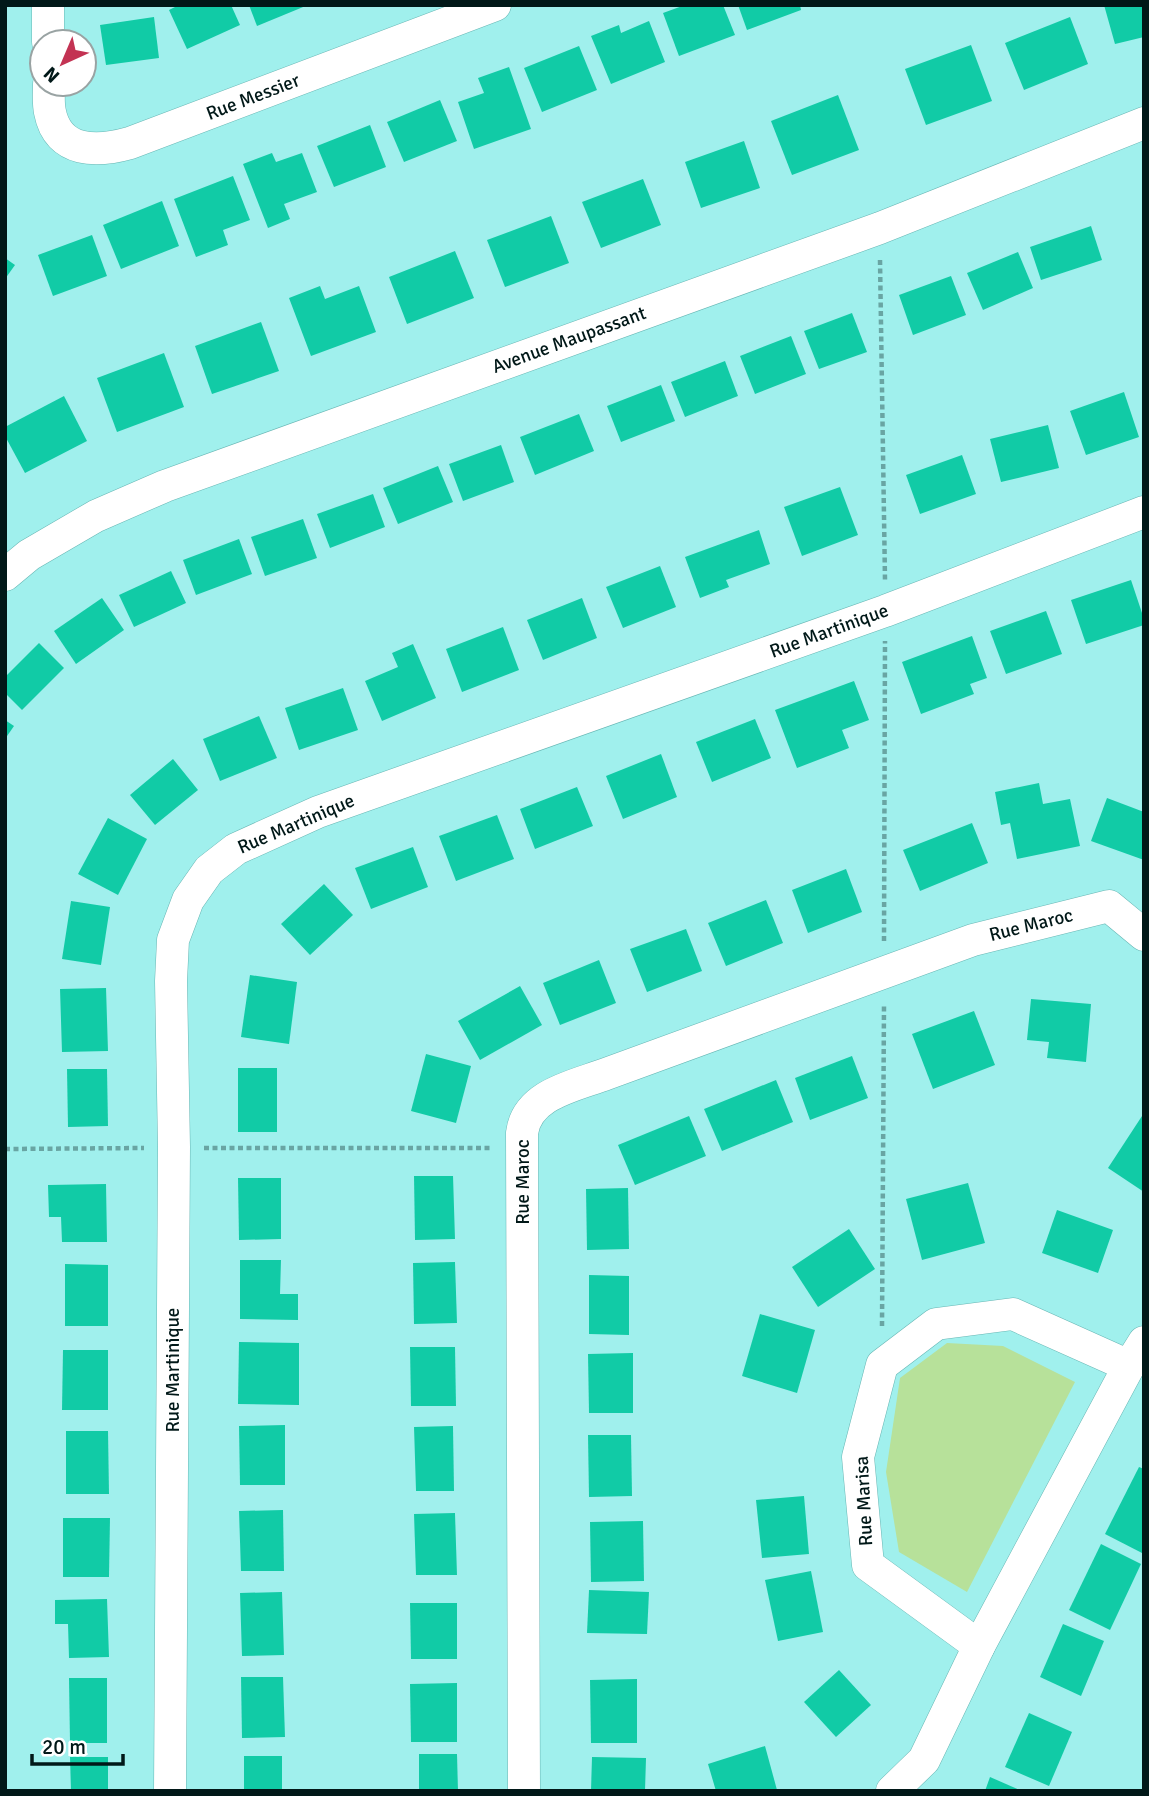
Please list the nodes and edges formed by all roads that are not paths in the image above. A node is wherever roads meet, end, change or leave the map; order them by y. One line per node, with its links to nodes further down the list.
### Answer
1 (48, 5): 3 (street)
2 (495, 5): 4 (street, Rue Messier)
3 (48, 28)
4 (50, 98)
5 (1144, 123): 7 (street, Avenue Maupassant)
6 (1144, 512): 11 (street, Rue Martinique)
7 (5, 575)
8 (1144, 935): 12 (street, Rue Maroc)
9 (1136, 1354): 10 (street); 10 (street, Rue Marisa)
10 (979, 1646): 13 (street)
11 (170, 1791)
12 (524, 1791)
13 (892, 1791)

